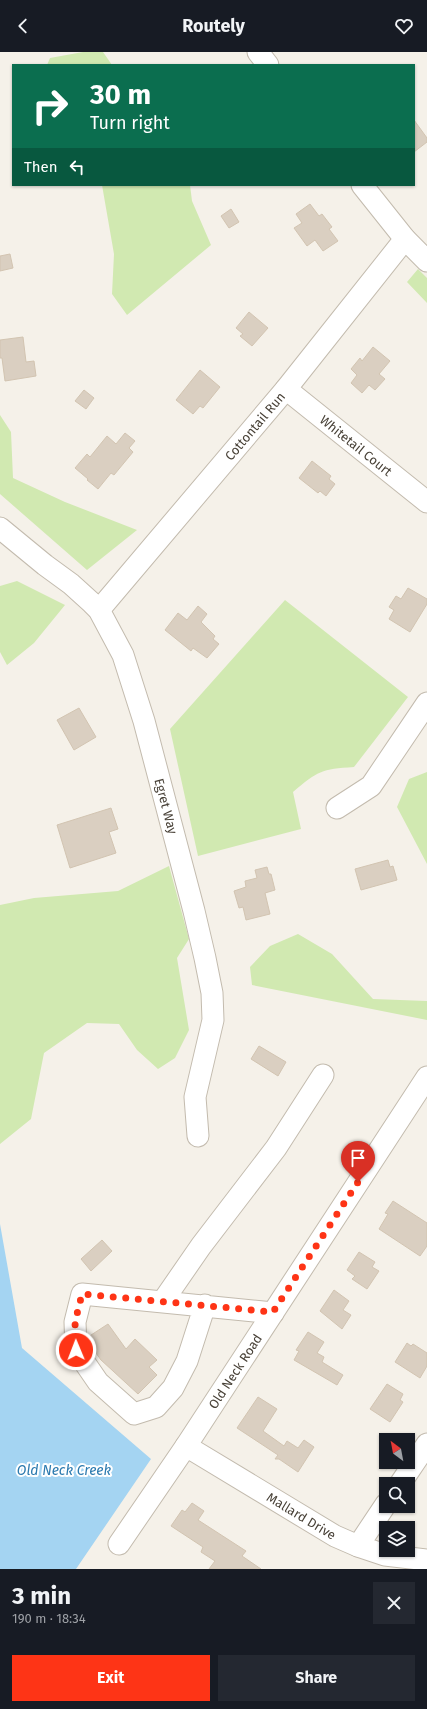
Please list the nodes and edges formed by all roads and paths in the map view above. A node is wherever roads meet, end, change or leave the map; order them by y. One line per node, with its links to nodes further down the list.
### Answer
1 (258, 52): 2 (street)
2 (267, 64)
3 (363, 186): 4 (street)
4 (406, 239): 5 (street); 6 (street, Cottontail Run)
5 (427, 261)
6 (286, 389): 7 (street, Whitetail Court); 9 (street, Cottontail Run)
7 (427, 502)
8 (0, 528): 9 (street, Egret Way)
9 (98, 610): 14 (street, Egret Way)
10 (427, 703): 11 (street)
11 (337, 808)
12 (323, 1076): 15 (street)
13 (427, 1077): 17 (street, Old Neck Road)
14 (198, 1136)
15 (163, 1301): 16 (street); 16 (street)
16 (205, 1305): 17 (street)
17 (273, 1312): 19 (street, Old Neck Road)
18 (427, 1444): 20 (street)
19 (186, 1446): 22 (street, Old Neck Road); 23 (street, Mallard Drive)
20 (405, 1477)
21 (380, 1513): 23 (street)
22 (119, 1544)
23 (358, 1546): 24 (street, Mallard Drive)
24 (427, 1560)

